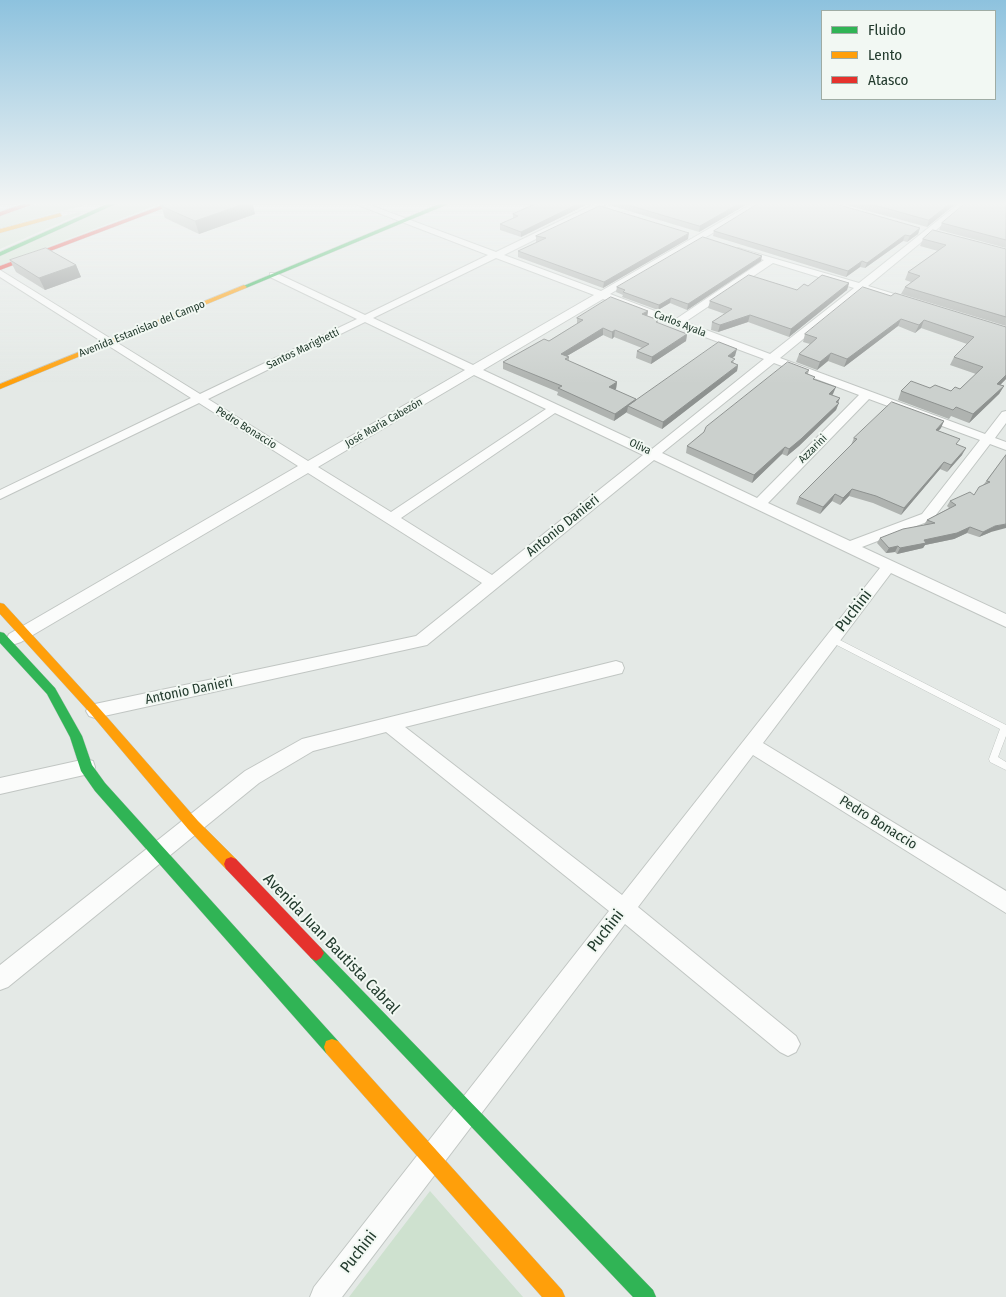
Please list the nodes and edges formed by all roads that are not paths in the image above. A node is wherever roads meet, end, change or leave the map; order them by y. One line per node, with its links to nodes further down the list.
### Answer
1 (15, 263): 9 (main road)
2 (302, 263): 11 (main road, Avenida Estanislao del Campo)
3 (482, 263): 15 (street, Santos Marighetti)
4 (514, 263): 13 (street, Carlos Ayala)
5 (657, 263): 13 (street, José Maria Cabezón)
6 (767, 263): 16 (street)
7 (783, 263): 12 (street)
8 (891, 263): 12 (street, Antonio Danieri)
9 (0, 268)
10 (0, 273): 17 (street, Pedro Bonaccio)
11 (272, 275): 15 (street, Oliva); 17 (main road, Avenida Estanislao del Campo)
12 (861, 287): 14 (street); 18 (street, Antonio Danieri)
13 (602, 295): 16 (street, Carlos Ayala); 19 (street, José Maria Cabezón)
14 (924, 306)
15 (365, 319): 19 (street, Oliva); 22 (street, Santos Marighetti)
16 (677, 323): 18 (street, Carlos Ayala)
17 (110, 342): 20 (main road, Avenida Estanislao del Campo); 22 (street, Pedro Bonaccio)
18 (772, 358): 21 (street, Carlos Ayala); 27 (street, Antonio Danieri)
19 (474, 370): 23 (street, Oliva); 28 (street, José Maria Cabezón)
20 (0, 387)
21 (868, 394): 25 (street, Carlos Ayala); 30 (street, Azzarini)
22 (200, 399): 28 (street, Pedro Bonaccio); 29 (street, Santos Marighetti)
23 (555, 408): 27 (street, Oliva); 31 (street)
24 (1006, 415): 25 (street)
25 (987, 439): 26 (street, Carlos Ayala); 32 (street)
26 (1006, 446)
27 (653, 454): 30 (street, Oliva); 34 (street, Antonio Danieri)
28 (308, 467): 31 (street, Pedro Bonaccio); 37 (street, José Maria Cabezón)
29 (0, 495)
30 (759, 504): 32 (street, Oliva)
31 (390, 519): 34 (street, Pedro Bonaccio)
32 (851, 546): 33 (street, Oliva)
33 (889, 566): 36 (street, Oliva); 39 (street, Puchini)
34 (493, 583): 41 (street, Antonio Danieri)
35 (0, 607): 37 (main road, Avenida Juan Bautista Cabral)
36 (1006, 621)
37 (25, 633): 38 (street, José Maria Cabezón); 41 (main road, Avenida Juan Bautista Cabral)
38 (3, 639): 45 (main road)
39 (832, 639): 43 (street, Puchini); 44 (lane)
40 (616, 668): 42 (street)
41 (95, 711): 47 (main road, Avenida Juan Bautista Cabral)
42 (388, 724): 47 (street); 50 (street)
43 (750, 744): 49 (street, Pedro Bonaccio); 50 (street, Puchini)
44 (1006, 766)
45 (86, 767): 46 (street); 48 (main road)
46 (0, 786)
47 (193, 825): 48 (street); 53 (main road, Avenida Juan Bautista Cabral)
48 (158, 853): 51 (street); 54 (main road)
49 (1006, 903)
50 (623, 909): 52 (street); 53 (street, Puchini)
51 (0, 979)
52 (788, 1044)
53 (468, 1110): 54 (street, Puchini); 57 (main road, Avenida Juan Bautista Cabral)
54 (432, 1157): 55 (street, Puchini); 56 (main road)
55 (324, 1297)
56 (555, 1297)
57 (646, 1297)

